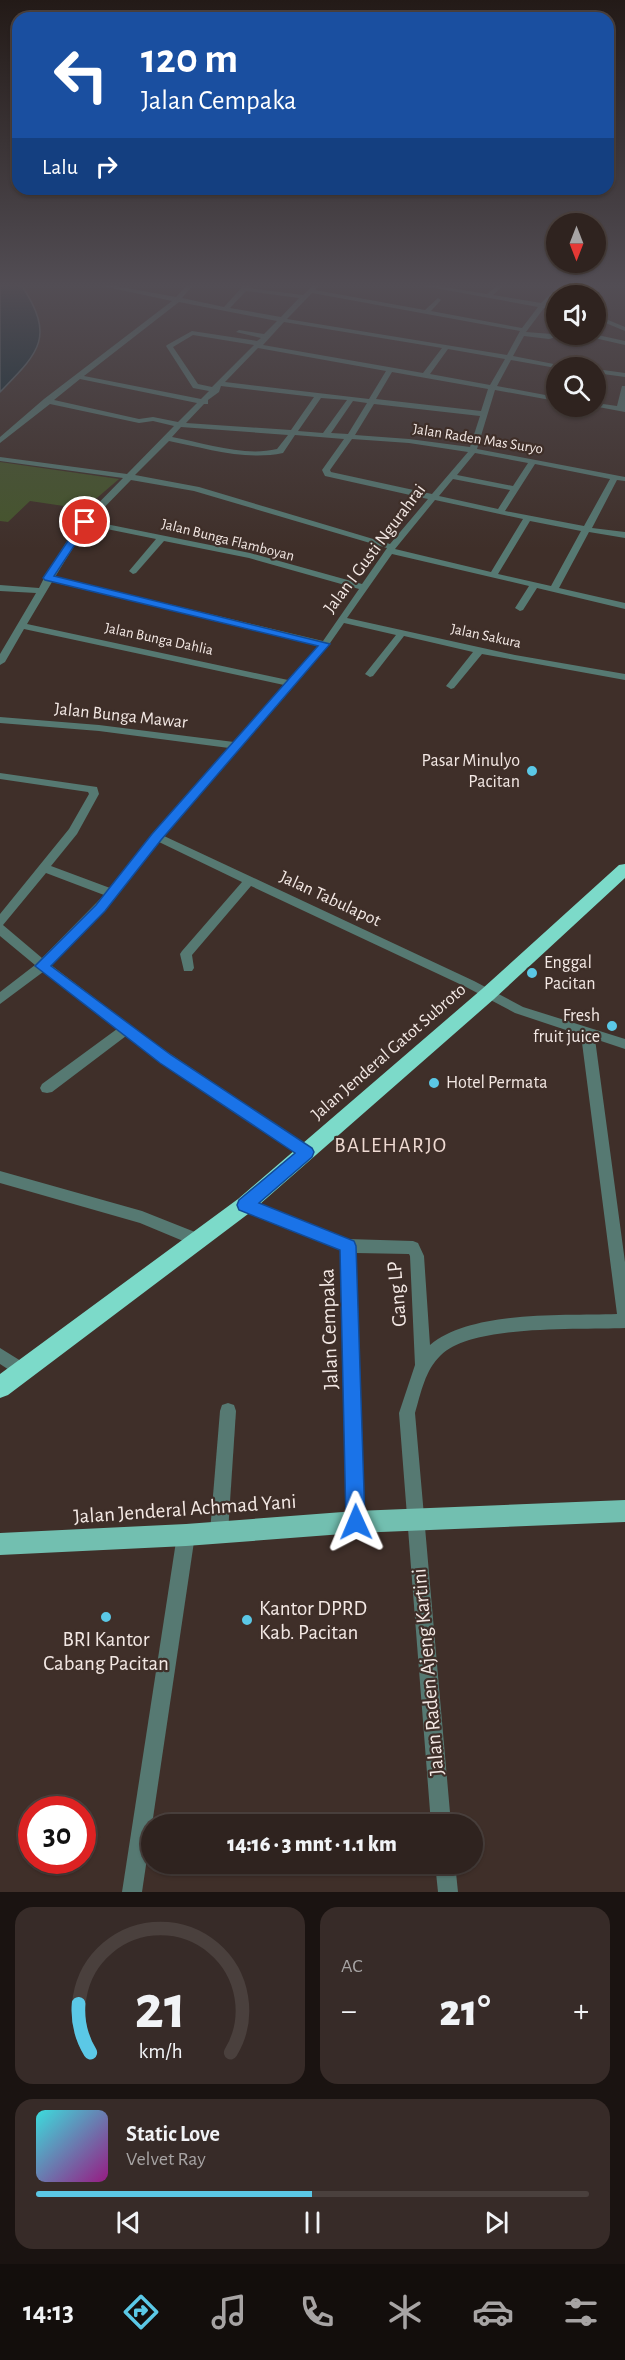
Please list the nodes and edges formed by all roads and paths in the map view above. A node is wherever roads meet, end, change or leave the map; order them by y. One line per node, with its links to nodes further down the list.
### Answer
1 (85, 372): 11 (street)
2 (186, 372): 12 (street)
3 (233, 372): 13 (street)
4 (389, 372): 21 (street)
5 (403, 372): 10 (street)
6 (428, 372): 10 (street)
7 (500, 372): 14 (street)
8 (606, 372): 9 (street)
9 (625, 375)
10 (425, 376): 14 (street)
11 (80, 377): 18 (street); 20 (street)
12 (196, 386): 13 (street); 18 (street)
13 (219, 387): 16 (street); 22 (street)
14 (492, 388): 17 (street); 25 (street)
15 (625, 388): 24 (street)
16 (319, 395): 19 (street); 27 (street)
17 (546, 397)
18 (183, 398): 22 (street)
19 (352, 398): 21 (street); 28 (street)
20 (48, 401): 26 (street, Jalan Raden Mas Suryo); 32 (street)
21 (373, 401): 25 (street); 29 (street)
22 (205, 402): 26 (street)
23 (606, 407): 24 (street)
24 (622, 410)
25 (484, 414): 33 (street)
26 (182, 425): 30 (street); 31 (street, Jalan Raden Mas Suryo)
27 (292, 431): 28 (street, Jalan Raden Mas Suryo); 31 (street, Jalan Raden Mas Suryo); 31 (street)
28 (327, 434): 29 (street, Jalan Raden Mas Suryo)
29 (351, 435): 33 (street, Jalan Raden Mas Suryo); 41 (street)
30 (167, 438): 31 (street); 37 (street)
31 (246, 440)
32 (0, 441)
33 (473, 450): 35 (street, Jalan Raden Mas Suryo); 36 (street, Jalan I Gusti Ngurahrai)
34 (0, 459): 37 (street)
35 (533, 461): 38 (street, Jalan Raden Mas Suryo); 40 (street)
36 (452, 476): 40 (street); 41 (street, Jalan I Gusti Ngurahrai)
37 (128, 477): 44 (street); 48 (street)
38 (615, 477): 39 (street, Jalan Raden Mas Suryo); 45 (street)
39 (625, 479)
40 (515, 489): 42 (street)
41 (433, 496): 42 (street); 48 (street, Jalan I Gusti Ngurahrai)
42 (500, 512): 43 (street)
43 (528, 518): 45 (street); 50 (street)
44 (85, 522): 47 (street, Jalan Bunga Flamboyan); 51 (street)
45 (588, 530): 46 (street); 55 (street)
46 (625, 535)
47 (163, 537): 49 (street); 53 (street, Jalan Bunga Flamboyan)
48 (391, 549): 50 (street); 53 (street, Jalan I Gusti Ngurahrai)
49 (133, 571)
50 (493, 574): 52 (street)
51 (48, 578): 56 (street); 62 (street)
52 (534, 585): 55 (street); 58 (street)
53 (363, 587): 59 (street, Jalan I Gusti Ngurahrai)
54 (0, 588): 56 (street)
55 (554, 589): 57 (street)
56 (40, 591): 60 (street)
57 (625, 606)
58 (520, 608)
59 (342, 620): 61 (street, Jalan Sakura); 62 (street, Jalan I Gusti Ngurahrai)
60 (21, 626): 64 (street); 67 (street, Jalan Bunga Dahlia)
61 (402, 633): 63 (street, Jalan Sakura); 65 (street)
62 (325, 644): 67 (street, Jalan I Gusti Ngurahrai)
63 (479, 651): 66 (street, Jalan Sakura); 68 (street)
64 (0, 662)
65 (370, 674)
66 (625, 677)
67 (291, 684): 70 (street, Jalan I Gusti Ngurahrai)
68 (451, 686)
69 (0, 720): 70 (street, Jalan Bunga Mawar)
70 (238, 746): 72 (street, Jalan I Gusti Ngurahrai)
71 (0, 776): 73 (street)
72 (157, 837): 75 (street, Jalan Tabulapot); 76 (street, Jalan I Gusti Ngurahrai)
73 (44, 868): 76 (street); 77 (street)
74 (622, 876): 81 (highway, Jalan Jenderal Gatot Subroto)
75 (249, 880): 80 (street); 81 (street, Jalan Tabulapot)
76 (112, 893): 79 (street, Jalan I Gusti Ngurahrai)
77 (0, 922)
78 (0, 929): 79 (street)
79 (42, 966): 82 (street, Jalan I Gusti Ngurahrai); 83 (street)
80 (188, 968)
81 (488, 994): 84 (street, Jalan Tabulapot); 87 (highway, Jalan Jenderal Gatot Subroto)
82 (0, 999)
83 (126, 1029): 86 (street); 87 (street)
84 (587, 1031): 85 (street, Jalan Tabulapot); 92 (street)
85 (625, 1044)
86 (47, 1088)
87 (306, 1152): 89 (highway, Jalan Jenderal Gatot Subroto)
88 (0, 1177): 90 (street)
89 (245, 1205): 90 (highway, Jalan Jenderal Gatot Subroto); 91 (street, Jalan Cempaka)
90 (200, 1241): 95 (highway, Jalan Jenderal Gatot Subroto)
91 (348, 1246): 94 (street, Gang LP); 100 (street, Jalan Cempaka)
92 (625, 1319): 94 (street)
93 (0, 1355): 95 (street)
94 (423, 1365): 99 (street, Jalan Raden Ajeng Kartini)
95 (23, 1371): 96 (highway, Jalan Jenderal Gatot Subroto)
96 (0, 1387)
97 (228, 1411): 101 (street)
98 (625, 1511): 99 (main road, Jalan Jenderal Achmad Yani)
99 (414, 1520): 100 (main road, Jalan Jenderal Achmad Yani); 104 (street, Jalan Raden Ajeng Kartini)
100 (356, 1522): 101 (main road, Jalan Jenderal Achmad Yani)
101 (219, 1532): 102 (main road, Jalan Jenderal Achmad Yani)
102 (186, 1535): 103 (main road, Jalan Jenderal Achmad Yani); 106 (street)
103 (0, 1544)
104 (440, 1814)
105 (446, 1874): 107 (street)
106 (132, 1892)
107 (448, 1892)

